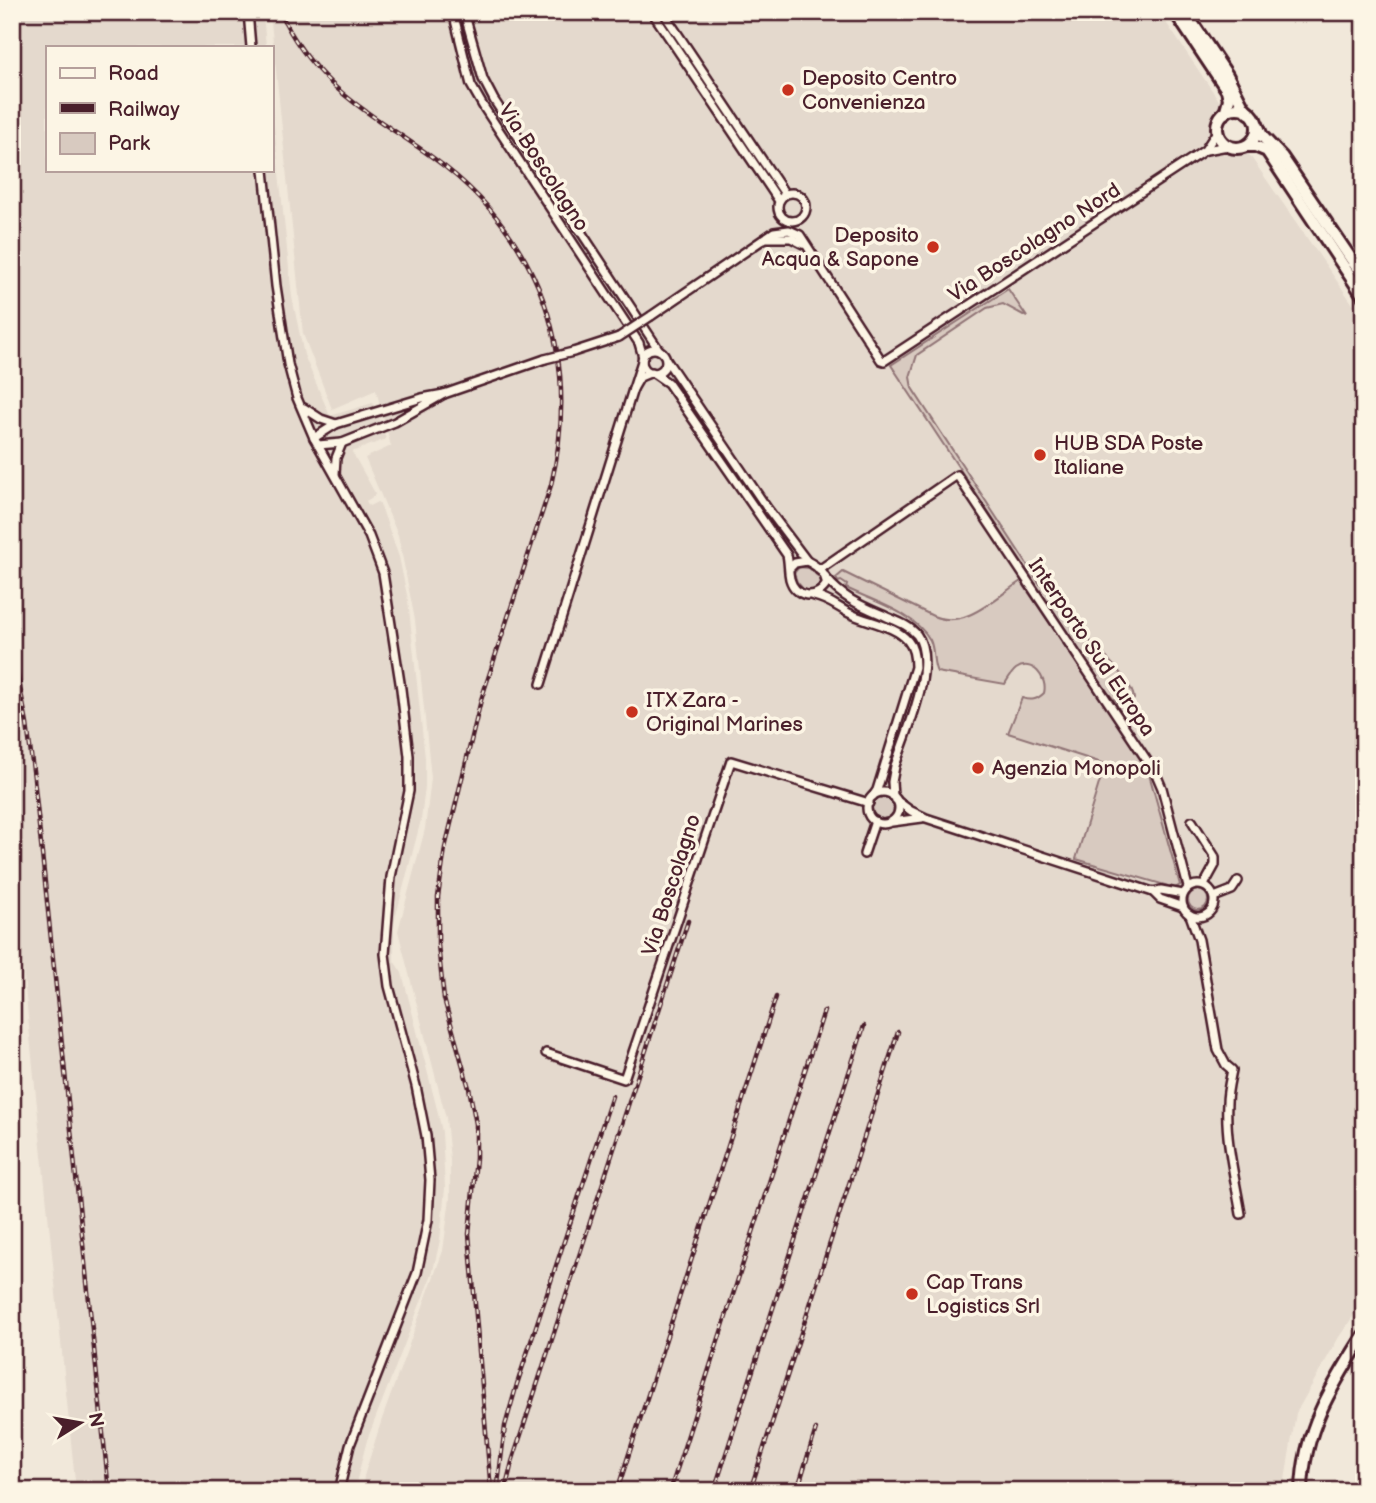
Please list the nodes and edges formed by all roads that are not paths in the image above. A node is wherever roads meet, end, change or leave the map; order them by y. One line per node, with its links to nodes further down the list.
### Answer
1 (248, 12): 8 (street)
2 (453, 12): 22 (street, Via Boscolagno)
3 (464, 12): 21 (street, Via Boscolagno)
4 (652, 12): 18 (street)
5 (663, 12): 17 (street)
6 (1175, 12): 9 (main road)
7 (1185, 12): 10 (main road)
8 (251, 46)
9 (1225, 113): 10 (main road); 12 (main road)
10 (1250, 113): 11 (main road)
11 (1256, 124): 14 (main road); 19 (main road)
12 (1217, 130): 13 (main road); 15 (street, Via Boscolagno Nord)
13 (1228, 146): 14 (main road); 15 (street, Via Boscolagno Nord)
14 (1247, 146): 20 (main road)
15 (1205, 150): 26 (street, Via Boscolagno Nord, bridge)
16 (264, 172): 27 (street)
17 (785, 194): 18 (street); 18 (street)
18 (779, 201)
19 (1364, 278)
20 (1364, 296)
21 (659, 349): 22 (street); 23 (street, Via Boscolagno)
22 (643, 359): 24 (street, Via Boscolagno); 25 (street)
23 (667, 361): 24 (street); 34 (street, Via Boscolagno)
24 (652, 373): 25 (street); 35 (street, Via Boscolagno)
25 (633, 389): 39 (street)
26 (444, 394): 28 (street); 29 (street)
27 (297, 398): 30 (street); 31 (street)
28 (402, 404): 29 (street); 30 (street)
29 (407, 416): 32 (street)
30 (336, 424): 31 (street)
31 (316, 442): 32 (street); 33 (street)
32 (342, 443): 33 (street)
33 (335, 479): 59 (street)
34 (807, 561): 35 (street); 36 (street, Via Boscolagno)
35 (790, 568): 38 (street, Via Boscolagno)
36 (819, 569): 37 (street, Via Boscolagno); 49 (street, Interporto Sud Europa)
37 (825, 577): 38 (street); 40 (street, Via Boscolagno)
38 (812, 596): 41 (street, Via Boscolagno)
39 (541, 684)
40 (895, 798): 41 (street, Via Boscolagno); 42 (street); 45 (street, Via Boscolagno)
41 (871, 800): 43 (street); 56 (street, Via Boscolagno)
42 (926, 818): 45 (street); 50 (street)
43 (875, 821): 45 (street); 46 (street)
44 (1192, 821): 48 (street)
45 (891, 822)
46 (864, 854)
47 (1238, 881): 51 (street)
48 (1204, 885): 49 (street); 51 (street)
49 (1185, 891): 50 (street); 52 (street)
50 (1153, 892): 52 (street)
51 (1214, 897): 54 (street)
52 (1183, 907): 53 (street)
53 (1189, 915): 54 (street); 55 (street)
54 (1205, 916): 55 (street)
55 (1199, 940): 57 (street)
56 (546, 1053)
57 (1241, 1214)
58 (1364, 1335): 60 (main road)
59 (339, 1491)
60 (1302, 1491)

